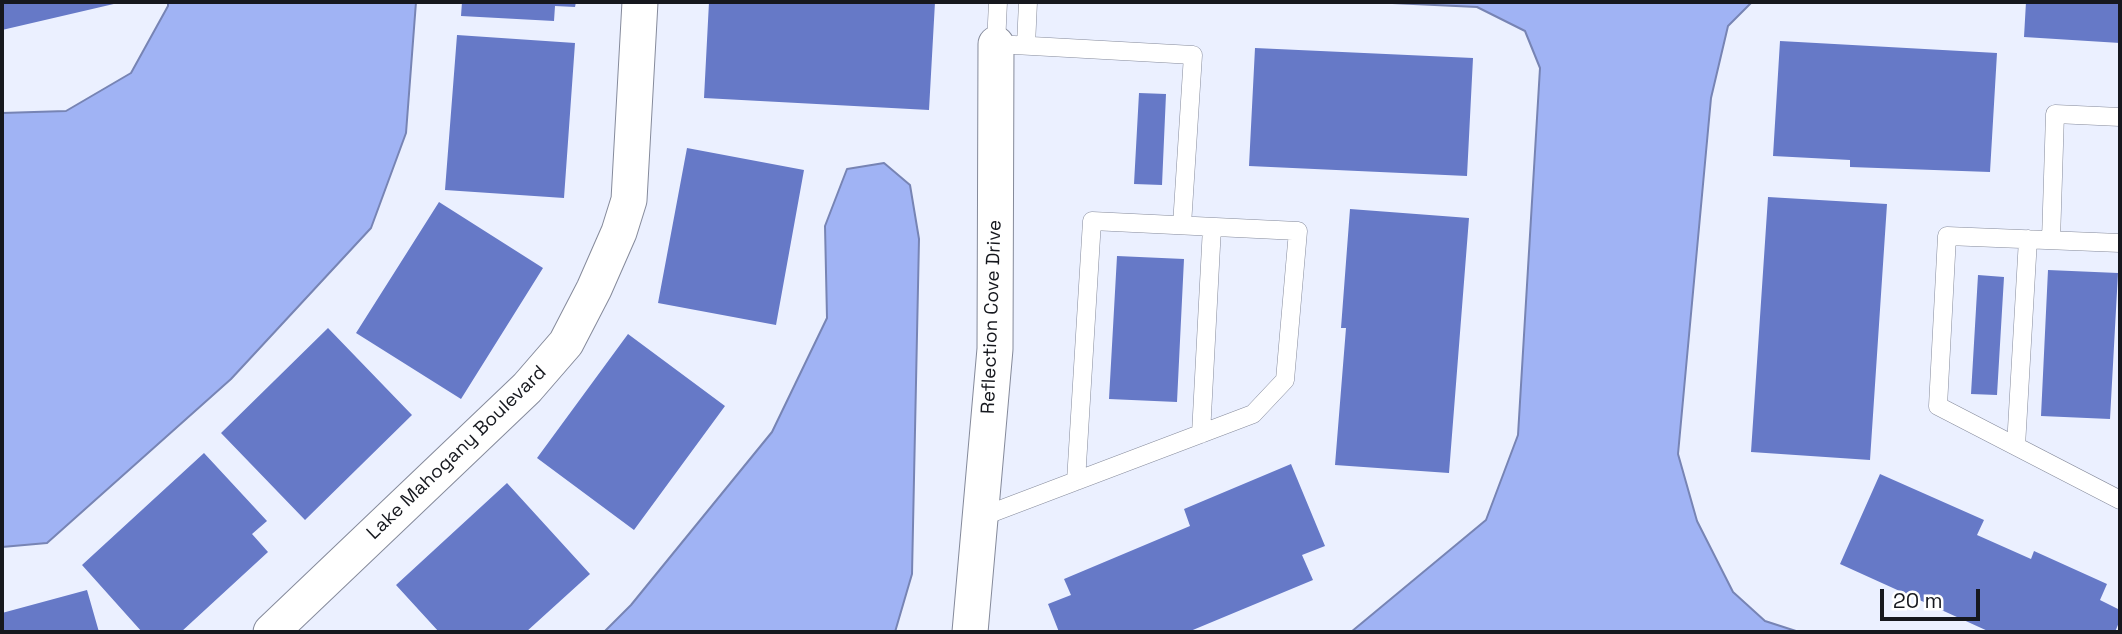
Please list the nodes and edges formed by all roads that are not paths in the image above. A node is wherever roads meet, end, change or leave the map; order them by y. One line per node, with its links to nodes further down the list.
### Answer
1 (640, 2): 16 (street, Lake Mahogany Boulevard)
2 (998, 2): 4 (lane)
3 (1028, 2): 4 (lane)
4 (1011, 45): 6 (lane); 15 (street, Reflection Cove Drive)
5 (2120, 117): 9 (lane)
6 (1182, 225): 7 (lane); 13 (lane)
7 (1212, 227): 11 (lane); 11 (lane)
8 (2028, 239): 9 (lane); 12 (lane); 12 (lane)
9 (2051, 240): 10 (lane)
10 (2120, 243)
11 (1201, 434): 13 (lane)
12 (2016, 446): 14 (lane)
13 (1076, 481): 15 (lane)
14 (2120, 500)
15 (981, 517): 17 (street, Reflection Cove Drive)
16 (271, 632)
17 (970, 632)

